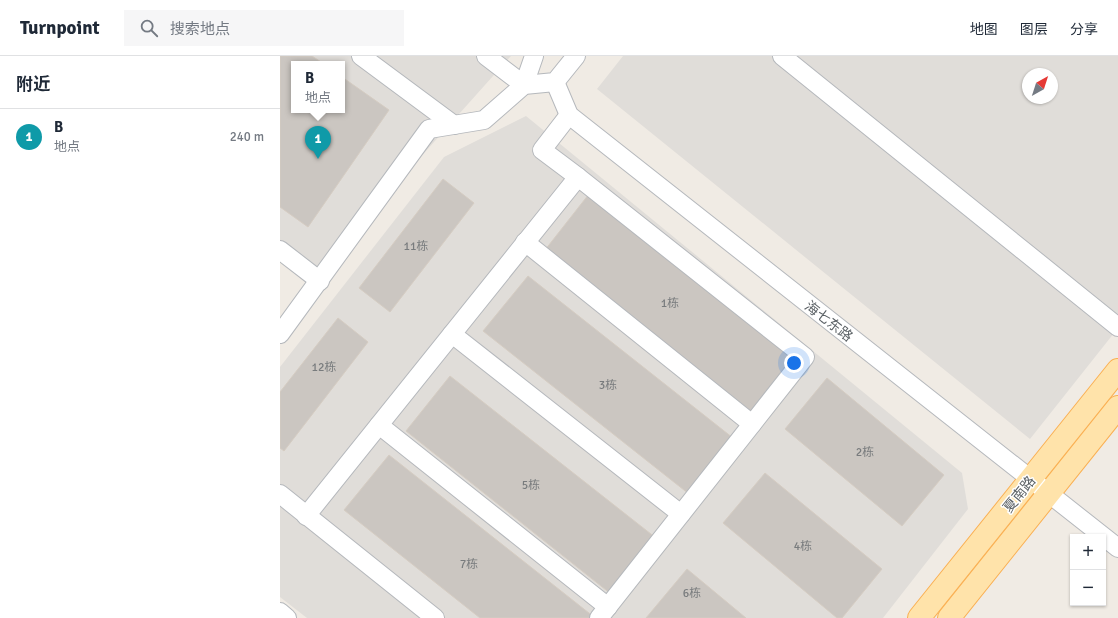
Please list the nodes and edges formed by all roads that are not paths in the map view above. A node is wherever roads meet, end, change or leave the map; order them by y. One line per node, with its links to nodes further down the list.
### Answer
1 (361, 56): 9 (street)
2 (486, 56): 7 (street)
3 (534, 56): 7 (street)
4 (576, 56): 6 (street)
5 (782, 56): 14 (street)
6 (555, 82): 7 (street); 8 (street, 海七东路)
7 (524, 85): 9 (street)
8 (569, 115): 10 (street); 21 (street, 海七东路)
9 (454, 125): 13 (street)
10 (578, 177): 11 (street); 19 (street)
11 (525, 242): 16 (street); 19 (street)
12 (280, 250): 13 (street)
13 (320, 281): 15 (street)
14 (1118, 327)
15 (280, 334)
16 (452, 334): 20 (street); 24 (street)
17 (1118, 370): 21 (main road, 夏南路)
18 (1118, 407): 22 (main road, 夏南路)
19 (752, 424): 24 (street)
20 (379, 425): 25 (street); 28 (street)
21 (1030, 480): 22 (street, 海七东路); 31 (main road, 夏南路)
22 (1048, 493): 26 (street, 海七东路); 32 (main road, 夏南路)
23 (280, 494): 25 (street)
24 (681, 514): 28 (street)
25 (306, 516): 30 (street)
26 (1118, 548)
27 (280, 612): 29 (street)
28 (604, 613)
29 (287, 618)
30 (435, 618)
31 (919, 618)
32 (949, 618)

